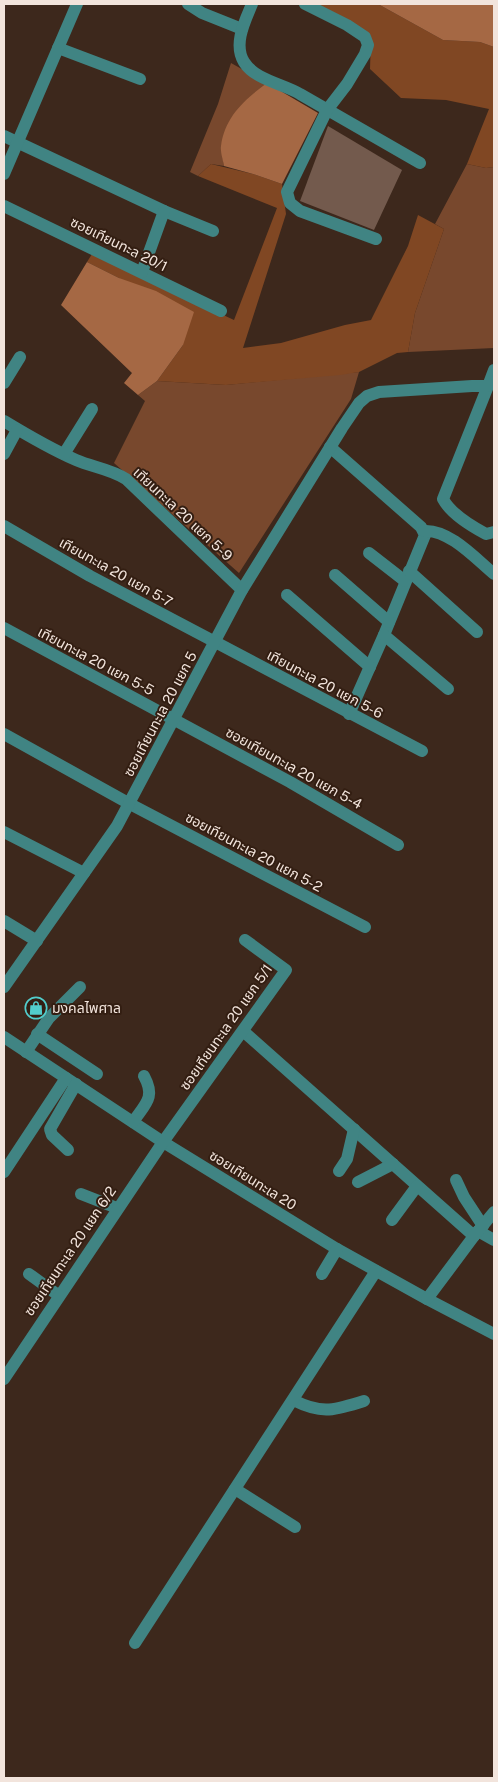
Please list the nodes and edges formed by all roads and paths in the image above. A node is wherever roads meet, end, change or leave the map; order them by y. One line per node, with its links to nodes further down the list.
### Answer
1 (77, 4): 6 (street)
2 (193, 4): 5 (street)
3 (252, 4): 5 (street)
4 (304, 4): 8 (street)
5 (242, 28): 8 (street)
6 (58, 48): 7 (street); 10 (street)
7 (140, 79)
8 (327, 110): 11 (street); 16 (street)
9 (4, 136): 10 (street)
10 (18, 142): 12 (street); 14 (street)
11 (420, 162)
12 (4, 174)
13 (4, 206): 17 (street, ซอยเทียนทะล 20/1)
14 (164, 211): 15 (street); 17 (street)
15 (213, 231)
16 (376, 239)
17 (142, 272): 18 (street, ซอยเทียนทะล 20/1)
18 (221, 311)
19 (20, 357): 21 (street)
20 (494, 370): 22 (street)
21 (4, 383)
22 (488, 386): 26 (street, ซอยเทียนทะเล 20 แยก 5); 31 (street)
23 (92, 409): 28 (street)
24 (4, 421): 25 (street, เทียนทะเล 20 แยก 5-9)
25 (17, 430): 27 (street); 28 (street, เทียนทะเล 20 แยก 5-9)
26 (330, 447): 30 (street); 36 (street, ซอยเทียนทะเล 20 แยก 5)
27 (4, 454)
28 (64, 454): 36 (street, เทียนทะเล 20 แยก 5-9)
29 (4, 526): 42 (street, เทียนทะเล 20 แยก 5-7)
30 (424, 531): 33 (street); 35 (street)
31 (494, 532)
32 (369, 553): 35 (street)
33 (494, 574)
34 (336, 575): 38 (street)
35 (407, 576): 38 (street); 40 (street)
36 (242, 590): 42 (street, ซอยเทียนทะเล 20 แยก 5)
37 (287, 594): 43 (street)
38 (389, 622): 41 (street)
39 (4, 628): 46 (street, เทียนทะเล 20 แยก 5-5)
40 (477, 632)
41 (384, 635): 43 (street); 44 (street)
42 (214, 642): 45 (street, เทียนทะเล 20 แยก 5-6); 46 (street, ซอยเทียนทะเล 20 แยก 5)
43 (370, 667): 45 (street)
44 (448, 689)
45 (349, 714): 48 (street, เทียนทะเล 20 แยก 5-6)
46 (174, 720): 49 (street, ซอยเทียนทะเล 20 แยก 5); 51 (street, ซอยเทียนทะเล 20 แยก 5-4)
47 (4, 734): 49 (street, ซอยเทียนทะเล 20 แยก 5-2)
48 (422, 751)
49 (130, 804): 52 (street, ซอยเทียนทะเล 20 แยก 5); 54 (street, ซอยเทียนทะเล 20 แยก 5-2)
50 (4, 832): 52 (street)
51 (398, 845)
52 (84, 873): 56 (street, ซอยเทียนทะเล 20 แยก 5)
53 (4, 922): 56 (street)
54 (365, 927)
55 (245, 940): 59 (street, ซอยเทียนทะเล 20 แยก 5/1)
56 (37, 941): 57 (street, ซอยเทียนทะเล 20 แยก 5)
57 (4, 987)
58 (80, 987): 60 (street)
59 (243, 1031): 67 (street); 68 (street, ซอยเทียนทะเล 20 แยก 5/1)
60 (37, 1034): 62 (street); 63 (street)
61 (4, 1037): 62 (street, ซอยเทียนทะเล 20)
62 (26, 1052): 65 (street, ซอยเทียนทะเล 20)
63 (97, 1074)
64 (144, 1076): 66 (street)
65 (71, 1081): 66 (street, ซอยเทียนทะเล 20); 69 (street); 72 (street)
66 (133, 1122): 68 (street, ซอยเทียนทะเล 20)
67 (354, 1129): 70 (street); 71 (street)
68 (163, 1142): 77 (street, ซอยเทียนทะเล 20 แยก 6/2); 82 (street, ซอยเทียนทะเล 20)
69 (68, 1150)
70 (393, 1164): 74 (street); 75 (street)
71 (339, 1170)
72 (4, 1172)
73 (456, 1180): 80 (street)
74 (358, 1182)
75 (417, 1186): 79 (street); 80 (street)
76 (80, 1194): 77 (street)
77 (117, 1208): 86 (street, ซอยเทียนทะเล 20 แยก 6/2)
78 (494, 1212): 80 (street)
79 (392, 1220)
80 (478, 1231): 81 (street); 87 (street)
81 (494, 1240)
82 (337, 1249): 83 (street, ซอยเทียนทะเล 20); 85 (street)
83 (376, 1271): 87 (street, ซอยเทียนทะเล 20); 90 (street)
84 (29, 1274): 86 (street)
85 (322, 1274)
86 (58, 1295): 89 (street, ซอยเทียนทะเล 20 แยก 6/2)
87 (427, 1299): 88 (street, ซอยเทียนทะเล 20)
88 (494, 1334)
89 (4, 1379)
90 (294, 1400): 91 (street); 92 (street)
91 (364, 1401)
92 (235, 1489): 93 (street); 94 (street)
93 (295, 1527)
94 (135, 1643)

